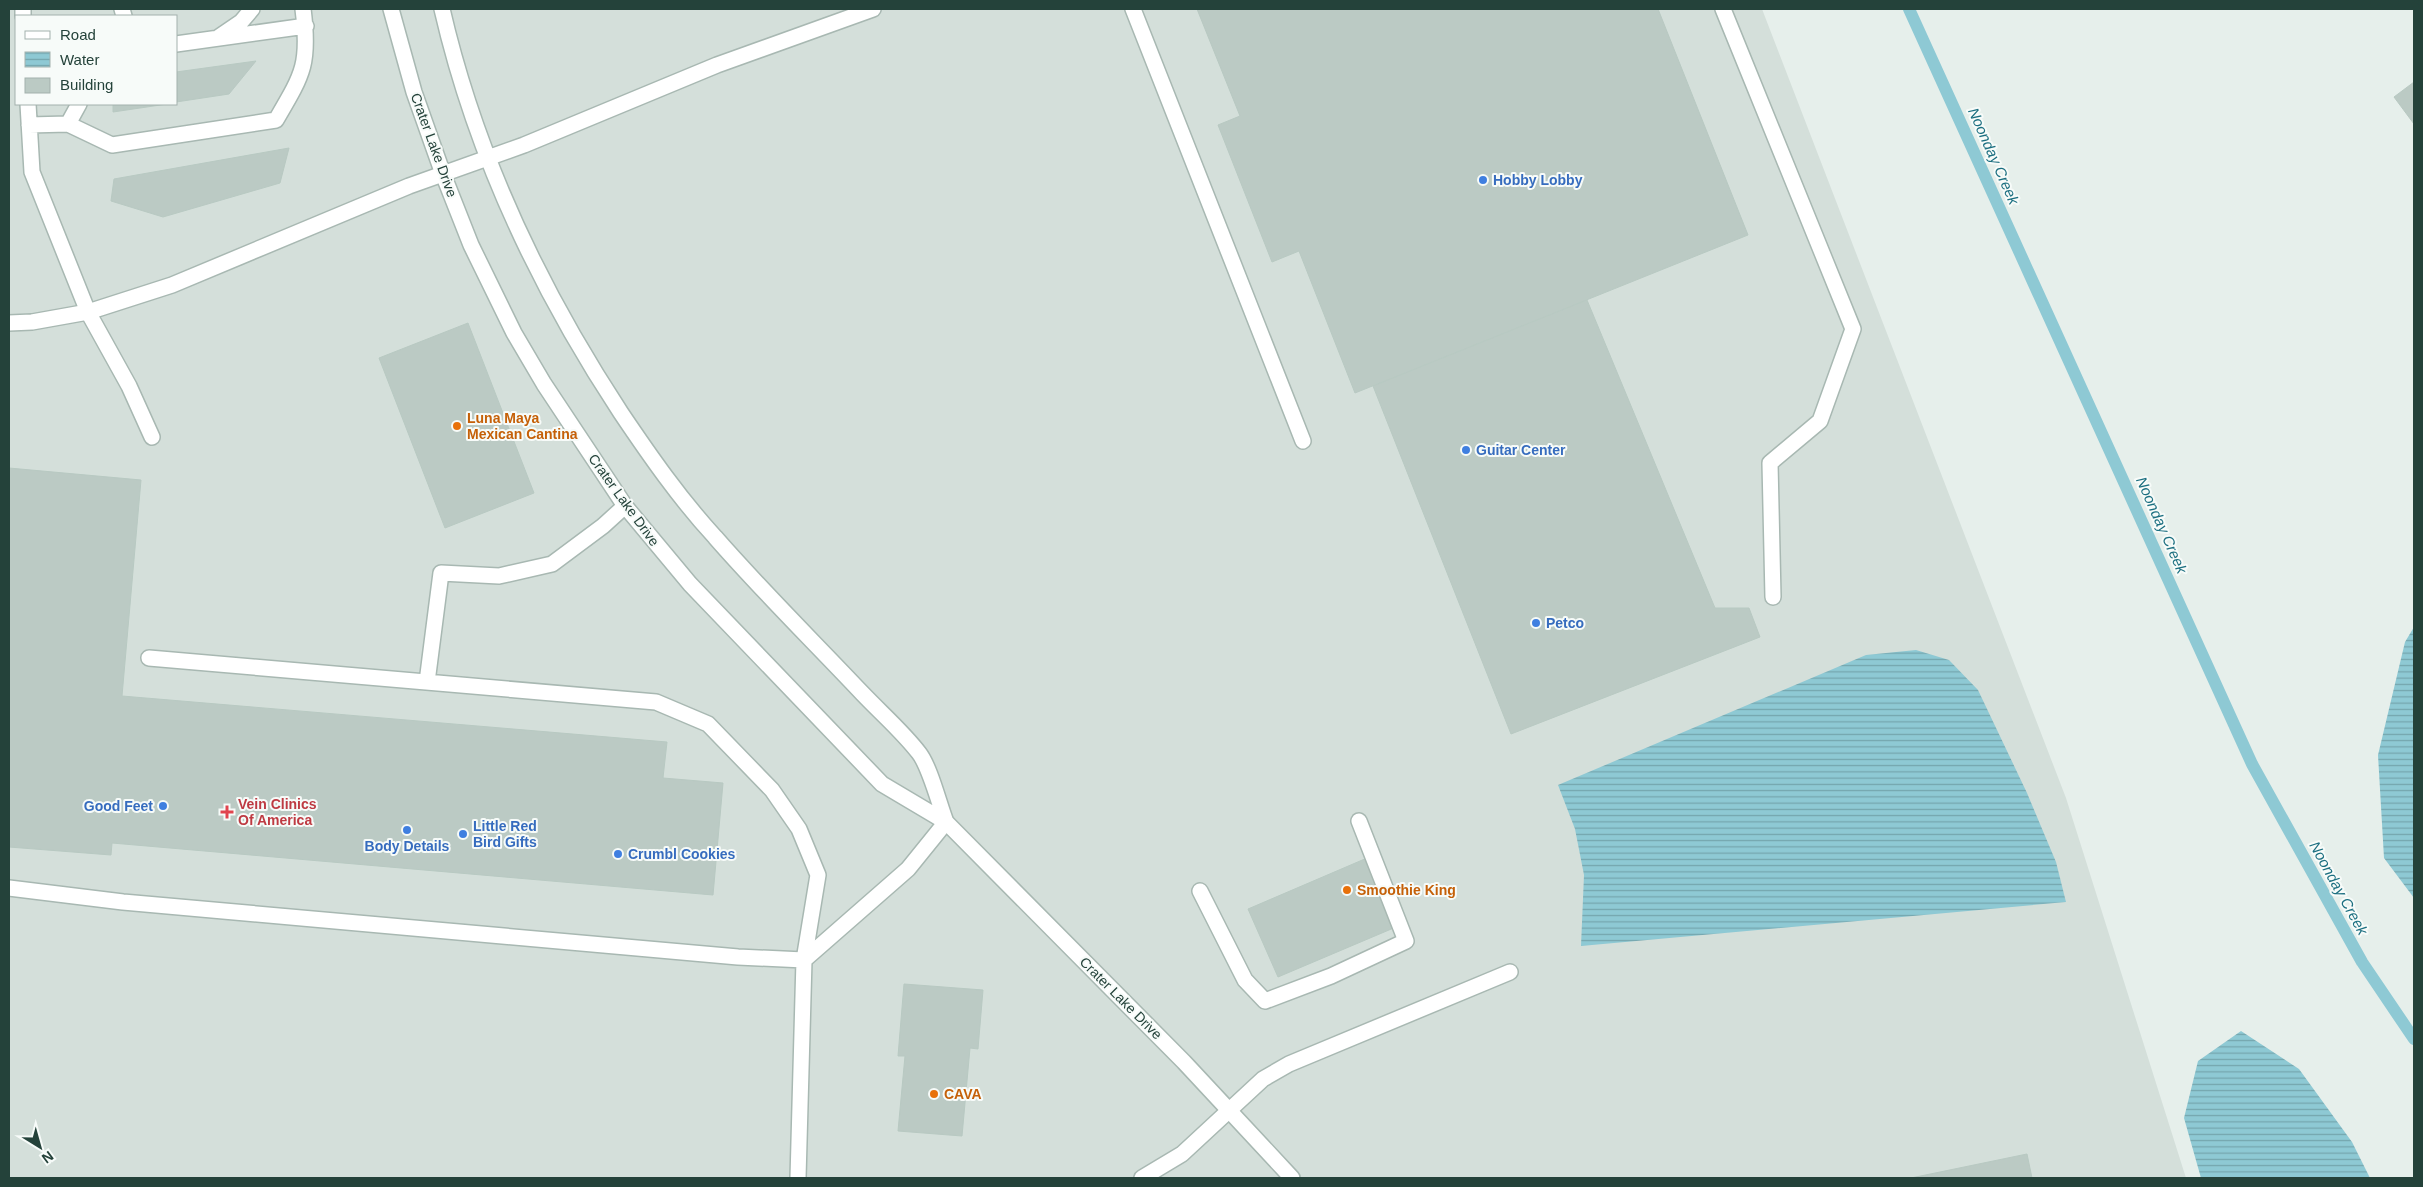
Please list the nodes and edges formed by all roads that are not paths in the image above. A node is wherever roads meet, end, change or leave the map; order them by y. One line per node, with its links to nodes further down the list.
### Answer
1 (252, 9): 9 (street)
2 (304, 9): 8 (street)
3 (391, 9): 16 (street, Crater Lake Drive)
4 (442, 9): 15 (street, Crater Lake Drive)
5 (873, 9): 15 (street)
6 (1133, 9): 20 (street)
7 (1723, 9): 22 (street)
8 (306, 26): 9 (street); 13 (street)
9 (216, 38): 10 (street)
10 (178, 44)
11 (28, 105): 14 (street)
12 (78, 105): 13 (street)
13 (68, 124): 14 (street)
14 (29, 125): 17 (street)
15 (490, 158): 16 (street); 26 (street, Crater Lake Drive)
16 (443, 174): 17 (street); 21 (street, Crater Lake Drive)
17 (88, 312): 18 (street); 19 (street)
18 (9, 323)
19 (152, 437)
20 (1304, 441)
21 (625, 506): 24 (street); 26 (street, Crater Lake Drive)
22 (1773, 597)
23 (150, 658): 24 (street)
24 (427, 682): 29 (street)
25 (1359, 821): 28 (street)
26 (946, 822): 29 (street); 31 (street, Crater Lake Drive)
27 (9, 888): 29 (street)
28 (1200, 891)
29 (804, 960): 32 (street)
30 (1510, 972): 31 (street)
31 (1229, 1112): 33 (street); 34 (street, Crater Lake Drive)
32 (798, 1178)
33 (1142, 1178)
34 (1292, 1178)

